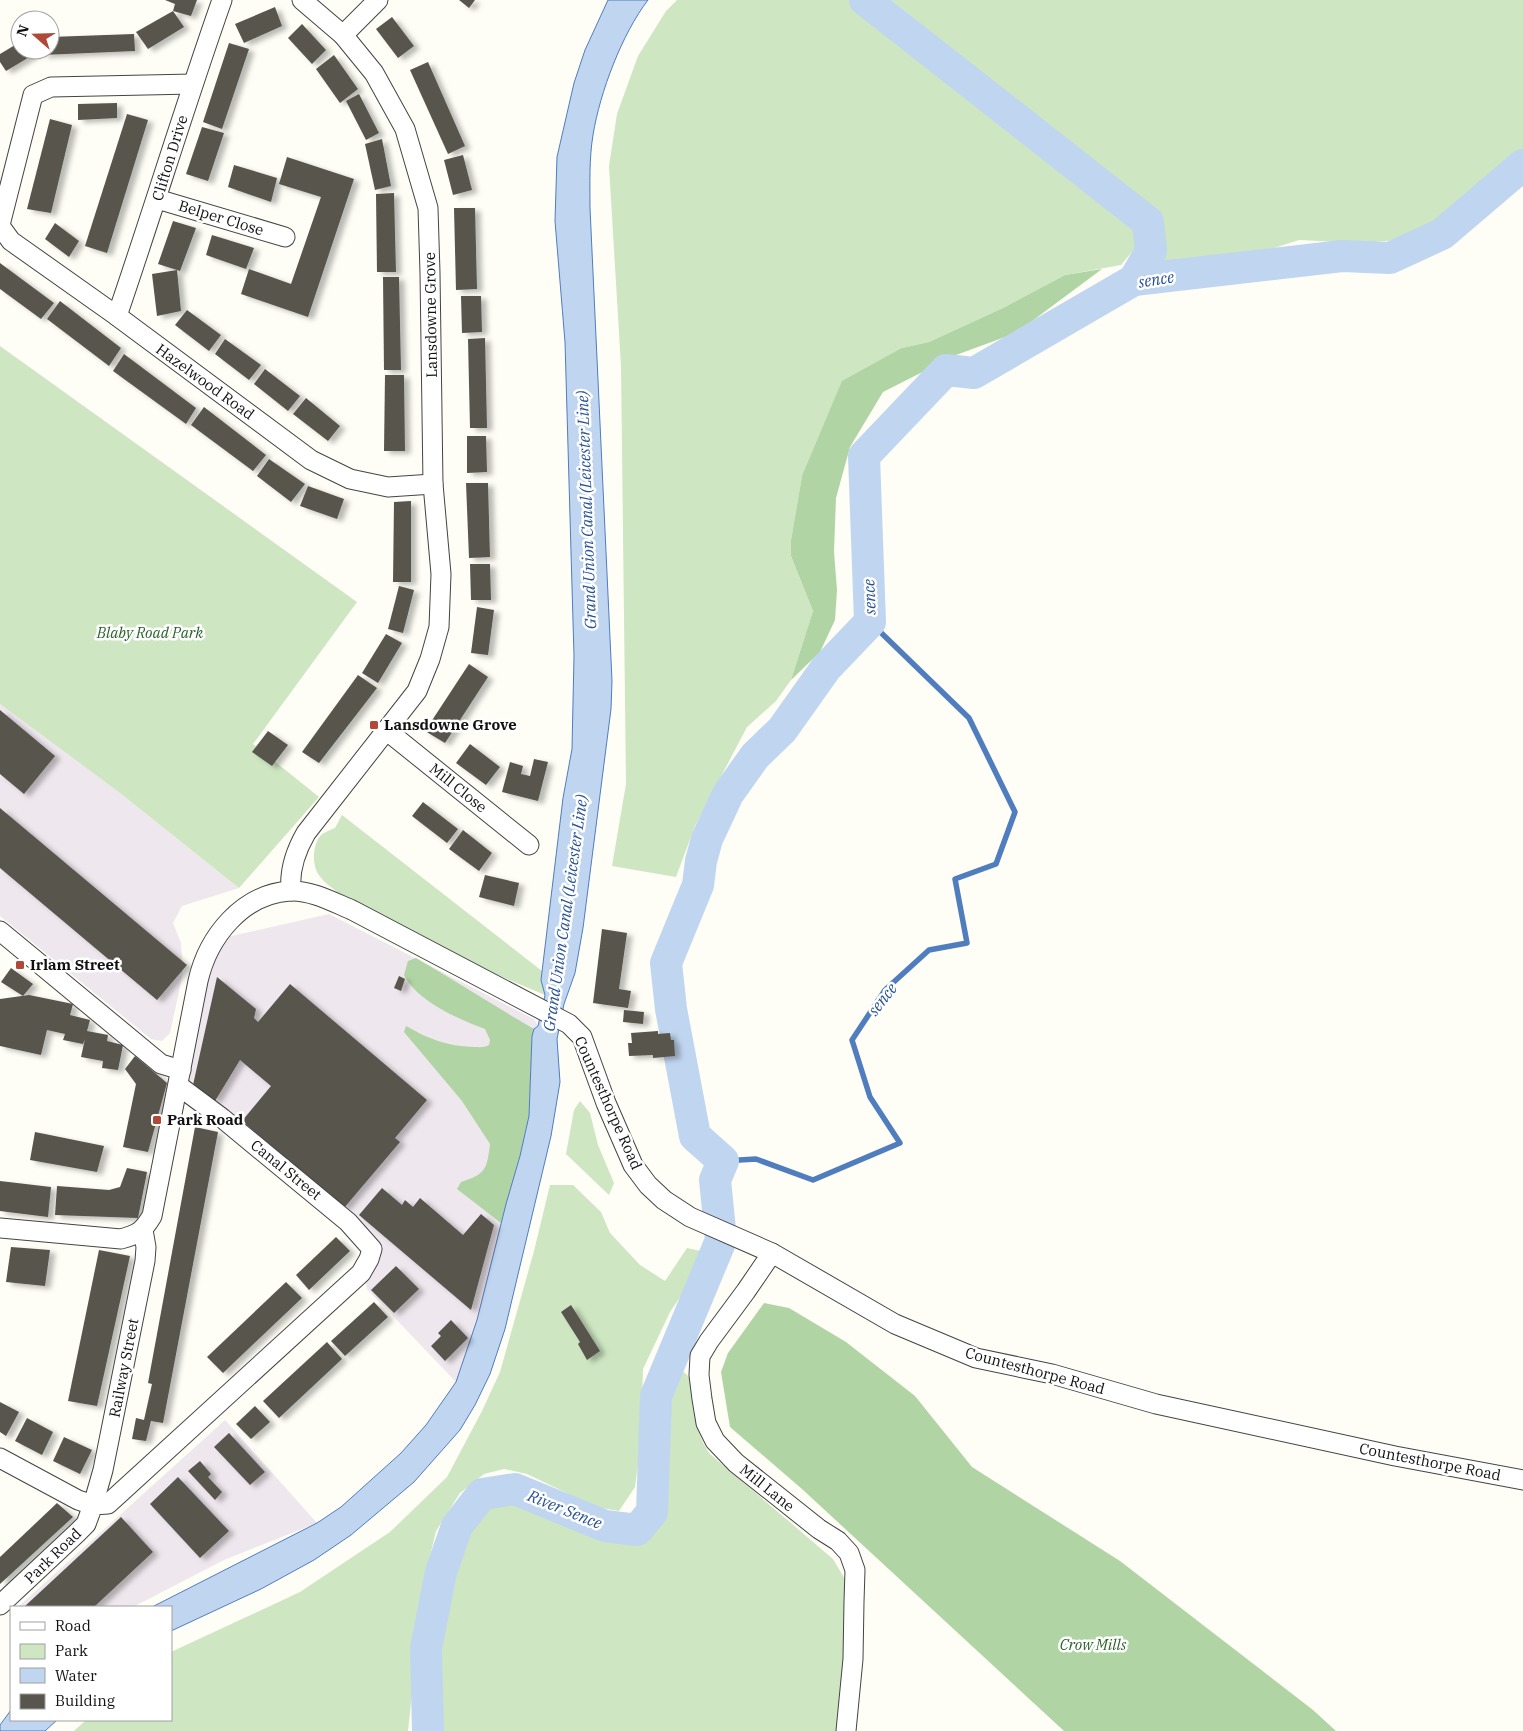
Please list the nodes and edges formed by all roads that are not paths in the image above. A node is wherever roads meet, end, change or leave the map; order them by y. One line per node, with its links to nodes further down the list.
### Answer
1 (222, 0): 5 (street, Clifton Drive)
2 (302, 0): 4 (street, Lansdowne Grove)
3 (378, 0): 4 (street)
4 (343, 35): 10 (street, Lansdowne Grove)
5 (193, 84): 6 (street, Clifton Drive); 7 (street, Hazelwood Road)
6 (157, 199): 8 (street, Belper Close); 9 (street, Clifton Drive)
7 (0, 225): 9 (street, Hazelwood Road)
8 (284, 237)
9 (117, 316): 10 (street, Hazelwood Road)
10 (433, 484): 11 (street, Lansdowne Grove)
11 (386, 730): 12 (street, Mill Close); 13 (street, Lansdowne Grove)
12 (529, 845)
13 (291, 891): 15 (street); 18 (street, Countesthorpe Road)
14 (0, 930): 15 (street, Canal Street)
15 (180, 1078): 17 (street); 21 (street, Canal Street)
16 (0, 1228): 17 (street)
17 (144, 1230): 21 (street, Railway Street)
18 (772, 1253): 20 (street, Countesthorpe Road); 23 (street, Mill Lane)
19 (0, 1458): 21 (street)
20 (1523, 1480)
21 (93, 1505): 22 (street, Park Road)
22 (0, 1605)
23 (846, 1731)

